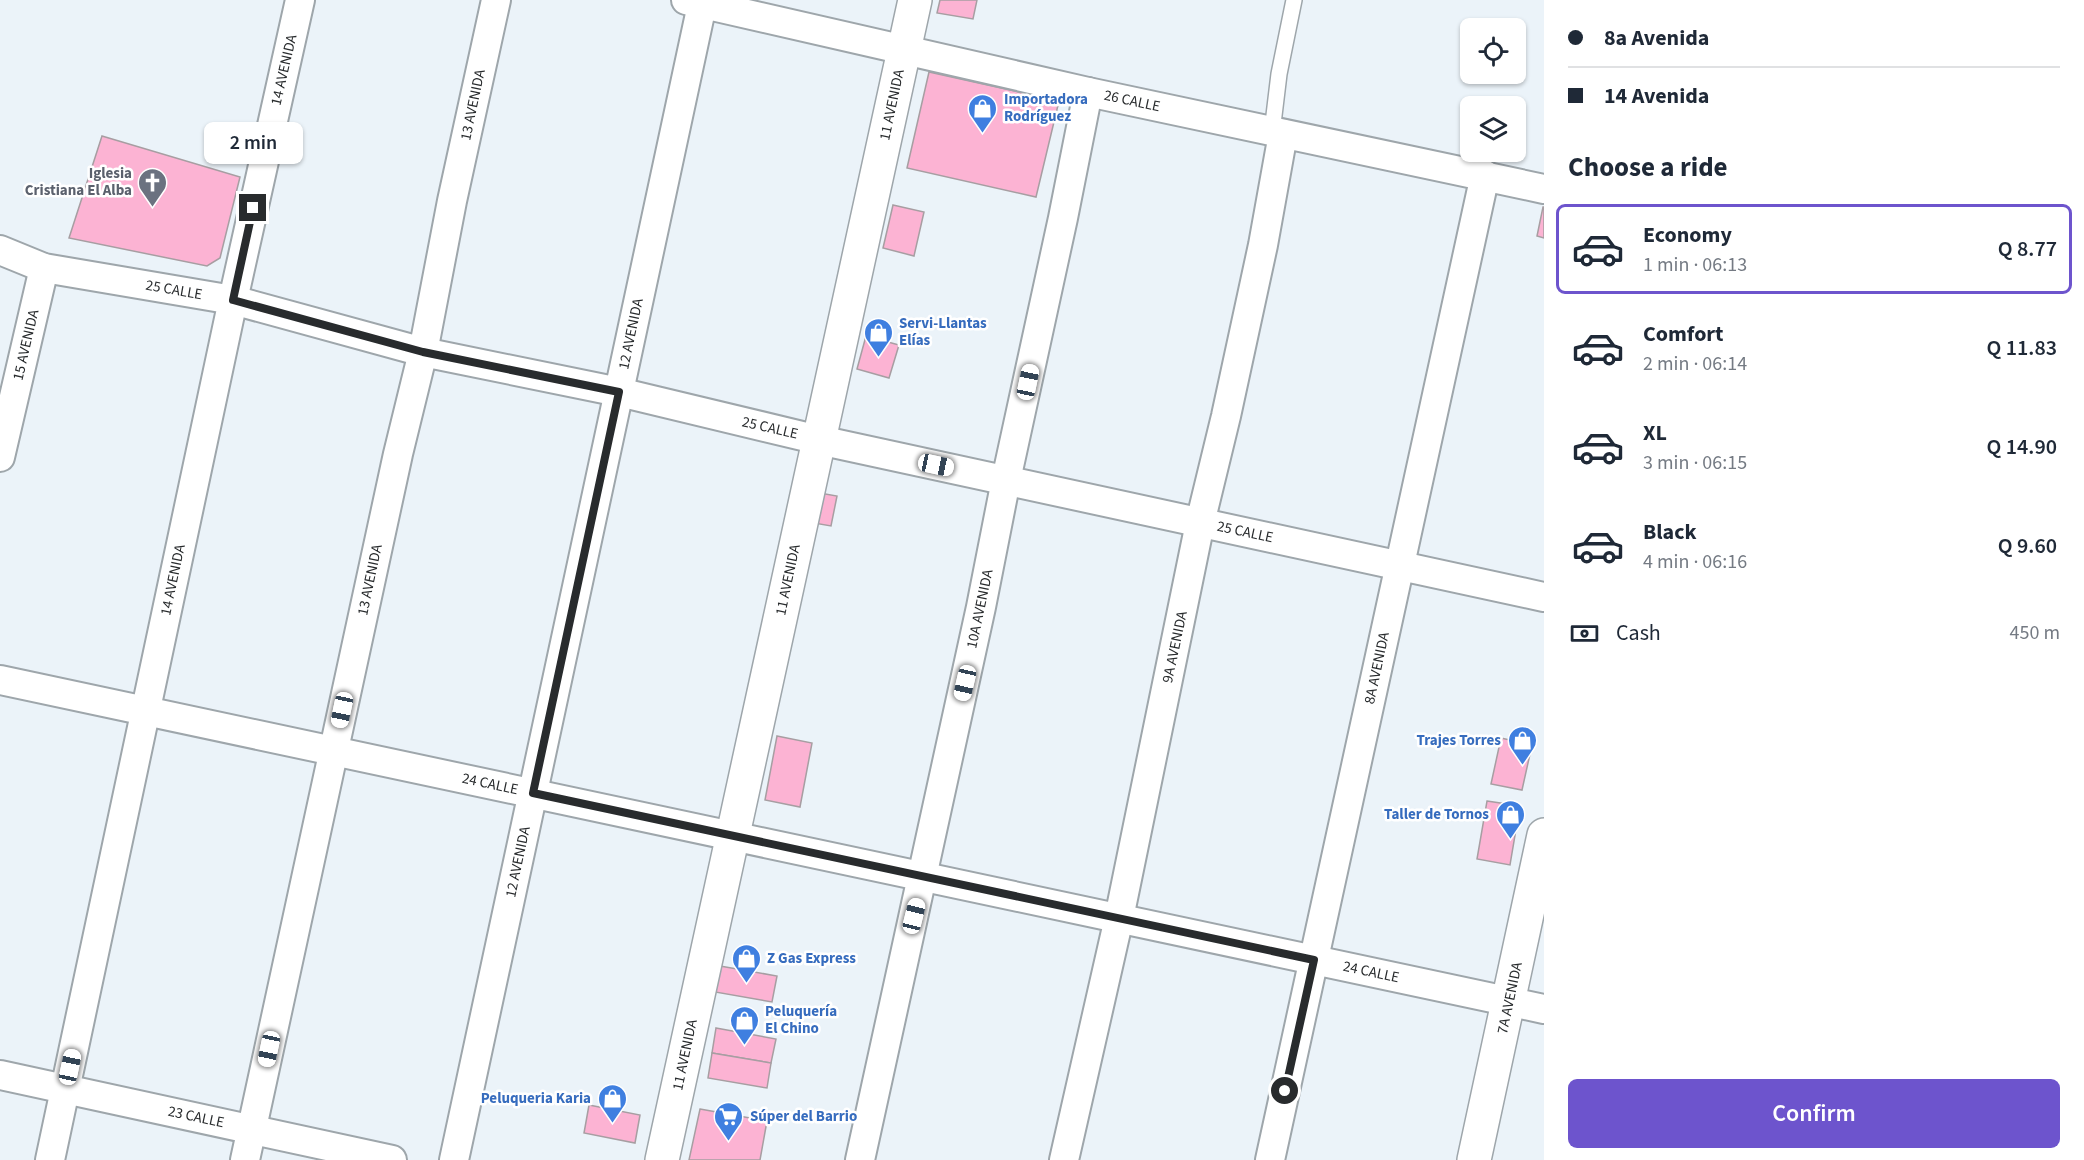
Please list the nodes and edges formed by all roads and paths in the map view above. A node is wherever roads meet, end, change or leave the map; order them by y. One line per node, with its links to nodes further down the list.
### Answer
1 (300, 0): 13 (street, 14 AVENIDA)
2 (496, 0): 14 (street, 13 AVENIDA)
3 (915, 0): 6 (main road, 11 AVENIDA)
4 (1294, 0): 8 (lane)
5 (697, 1): 6 (street, 26 CALLE); 15 (street, 12 AVENIDA)
6 (904, 49): 7 (street, 26 CALLE); 16 (main road, 11 AVENIDA)
7 (1088, 92): 8 (street, 26 CALLE); 18 (street, 10A AVENIDA)
8 (1277, 133): 9 (street, 26 CALLE); 19 (street, 9A AVENIDA)
9 (1485, 175): 10 (street, 26 CALLE); 20 (street, 8A AVENIDA)
10 (1544, 189)
11 (0, 250): 12 (street, 25 CALLE)
12 (44, 267): 13 (street, 25 CALLE); 17 (street, 15 AVENIDA)
13 (233, 300): 14 (street, 25 CALLE); 23 (street, 14 AVENIDA)
14 (423, 352): 15 (street, 25 CALLE); 24 (street, 13 AVENIDA)
15 (619, 392): 16 (street, 25 CALLE); 25 (street, 12 AVENIDA)
16 (819, 440): 18 (street, 25 CALLE); 27 (main road, 11 AVENIDA)
17 (0, 457)
18 (1006, 480): 19 (street, 25 CALLE); 28 (street, 10A AVENIDA)
19 (1200, 523): 20 (street, 25 CALLE); 29 (street, 9A AVENIDA)
20 (1400, 566): 21 (street, 25 CALLE); 30 (street, 8A AVENIDA)
21 (1544, 597)
22 (0, 680): 23 (street, 24 CALLE)
23 (145, 710): 24 (street, 24 CALLE); 34 (street, 14 AVENIDA)
24 (334, 751): 25 (street, 24 CALLE); 35 (street, 13 AVENIDA)
25 (533, 793): 27 (street, 24 CALLE); 39 (street, 12 AVENIDA)
26 (1544, 835): 31 (main road, 7A AVENIDA)
27 (732, 836): 28 (street, 24 CALLE); 40 (main road, 11 AVENIDA)
28 (923, 876): 29 (street, 24 CALLE); 41 (street, 10A AVENIDA)
29 (1119, 918): 30 (street, 24 CALLE); 42 (street, 9A AVENIDA)
30 (1314, 960): 31 (street, 24 CALLE); 43 (street, 8A AVENIDA)
31 (1510, 1001): 32 (street, 24 CALLE); 44 (main road, 7A AVENIDA)
32 (1544, 1009)
33 (0, 1075): 34 (street, 23 CALLE)
34 (65, 1089): 35 (street, 23 CALLE); 36 (street, 14 AVENIDA)
35 (252, 1130): 37 (street, 13 AVENIDA); 38 (street, 23 CALLE)
36 (50, 1160)
37 (245, 1160)
38 (392, 1160)
39 (454, 1160)
40 (662, 1160)
41 (860, 1160)
42 (1064, 1160)
43 (1270, 1160)
44 (1474, 1160)

